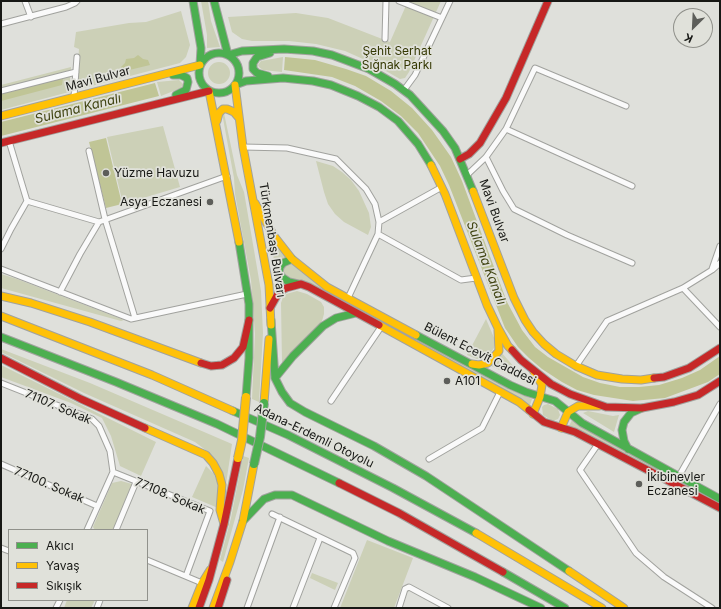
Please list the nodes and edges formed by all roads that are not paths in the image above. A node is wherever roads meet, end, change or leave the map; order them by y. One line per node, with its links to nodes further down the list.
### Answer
1 (25, 1): 9 (street)
2 (77, 1): 9 (street)
3 (193, 1): 16 (main road)
4 (214, 1): 14 (main road)
5 (386, 1): 12 (street)
6 (399, 1): 10 (street)
7 (450, 1): 10 (street)
8 (548, 1): 35 (main road)
9 (31, 17): 11 (street)
10 (442, 18): 21 (street)
11 (1, 24)
12 (385, 39)
13 (284, 49): 14 (main road, Mavi Bulvar); 19 (main road); 21 (main road, Mavi Bulvar)
14 (228, 55): 16 (main road); 20 (main road)
15 (77, 57): 17 (street)
16 (200, 65): 18 (main road, Mavi Bulvar); 22 (main road)
17 (76, 72): 23 (street); 24 (street)
18 (154, 76): 24 (main road, Mavi Bulvar); 25 (main road)
19 (283, 78): 20 (main road); 39 (main road)
20 (235, 85): 22 (main road); 28 (main road, Türkmenbaşı Bulvarı)
21 (404, 90): 35 (main road, Mavi Bulvar)
22 (209, 91): 25 (main road); 29 (main road)
23 (1, 92)
24 (74, 97): 27 (main road, Mavi Bulvar)
25 (161, 103): 31 (main road)
26 (626, 106): 30 (street)
27 (1, 116)
28 (240, 125): 29 (main road); 32 (main road, Türkmenbaşı Bulvarı)
29 (217, 128): 37 (main road)
30 (506, 129): 34 (street); 38 (street)
31 (5, 142): 40 (street)
32 (243, 147): 41 (main road, Türkmenbaşı Bulvarı); 44 (street)
33 (89, 151): 42 (street)
34 (486, 157): 36 (street); 49 (street)
35 (460, 159): 36 (main road, Mavi Bulvar)
36 (467, 175): 73 (main road, Mavi Bulvar)
37 (227, 176): 42 (street); 57 (main road)
38 (632, 186)
39 (442, 187): 44 (street); 53 (main road)
40 (27, 201): 43 (street); 47 (street)
41 (254, 201): 48 (main road, Bülent Ecevit Caddesi); 60 (main road, Türkmenbaşı Bulvarı)
42 (105, 219): 43 (street); 63 (street)
43 (99, 222): 56 (street)
44 (379, 222): 45 (street)
45 (378, 234): 53 (street); 59 (street)
46 (720, 246): 52 (street)
47 (1, 249)
48 (292, 259): 54 (main road, Bülent Ecevit Caddesi); 59 (main road, Bülent Ecevit Caddesi)
49 (632, 263)
50 (720, 263): 52 (street)
51 (1, 269): 56 (street)
52 (712, 270): 55 (street)
53 (476, 278): 68 (main road)
54 (302, 284): 60 (main road); 61 (main road, Bülent Ecevit Caddesi)
55 (683, 288): 67 (street); 73 (street)
56 (60, 292): 63 (street)
57 (248, 294): 63 (street); 64 (main road)
58 (1, 296): 64 (main road)
59 (348, 298): 72 (main road, Bülent Ecevit Caddesi)
60 (270, 308): 65 (main road, Türkmenbaşı Bulvarı)
61 (356, 313): 66 (main road, Bülent Ecevit Caddesi); 75 (main road)
62 (1, 316): 120 (main road, Adana-Erdemli Otoyolu)
63 (135, 318)
64 (249, 320): 100 (main road, bridge)
65 (271, 320): 75 (main road); 99 (main road, Türkmenbaşı Bulvarı, bridge)
66 (381, 327): 78 (main road, Bülent Ecevit Caddesi); 80 (street)
67 (720, 327)
68 (498, 328): 72 (main road); 74 (main road)
69 (1, 337): 119 (main road)
70 (720, 348): 73 (main road, Mavi Bulvar)
71 (1, 358): 100 (main road)
72 (468, 364): 79 (main road, Bülent Ecevit Caddesi)
73 (576, 366)
74 (534, 371): 79 (main road); 82 (main road)
75 (275, 378): 121 (main road)
76 (720, 381): 83 (main road)
77 (1, 383): 91 (street, 71107. Sokak)
78 (500, 392): 85 (main road, Bülent Ecevit Caddesi); 89 (street)
79 (540, 397): 84 (main road, Bülent Ecevit Caddesi); 85 (main road)
80 (331, 401)
81 (720, 404): 92 (street)
82 (606, 407): 83 (main road); 84 (main road)
83 (642, 408): 88 (main road)
84 (568, 412): 86 (main road); 88 (main road, Bülent Ecevit Caddesi)
85 (533, 414): 86 (main road, Bülent Ecevit Caddesi)
86 (561, 428): 87 (main road, Bülent Ecevit Caddesi)
87 (598, 444): 96 (main road, Bülent Ecevit Caddesi); 122 (street)
88 (628, 449): 92 (main road, Bülent Ecevit Caddesi)
89 (430, 459)
90 (1, 464): 95 (street, 77100. Sokak)
91 (113, 472): 93 (street, 77108. Sokak); 95 (street)
92 (679, 476): 94 (main road, Bülent Ecevit Caddesi)
93 (136, 482): 102 (street); 107 (street, 77108. Sokak)
94 (720, 498)
95 (97, 506): 101 (street)
96 (720, 508)
97 (272, 514): 98 (street)
98 (280, 517): 103 (street); 113 (street)
99 (243, 521): 105 (main road, Türkmenbaşı Bulvarı); 118 (main road)
100 (224, 524): 106 (main road)
101 (87, 529)
102 (116, 529)
103 (320, 538): 114 (street); 115 (street)
104 (148, 560): 107 (street)
105 (230, 562): 111 (main road, Türkmenbaşı Bulvarı); 112 (main road)
106 (212, 567): 108 (main road); 110 (main road)
107 (186, 576): 108 (street)
108 (202, 583): 109 (main road)
109 (192, 608)
110 (199, 608)
111 (213, 608)
112 (218, 608)
113 (247, 608)
114 (293, 608)
115 (334, 608)
116 (399, 608): 117 (street)
117 (446, 608)
118 (541, 608)
119 (565, 608)
120 (602, 608)
121 (624, 608)
122 (712, 608)

